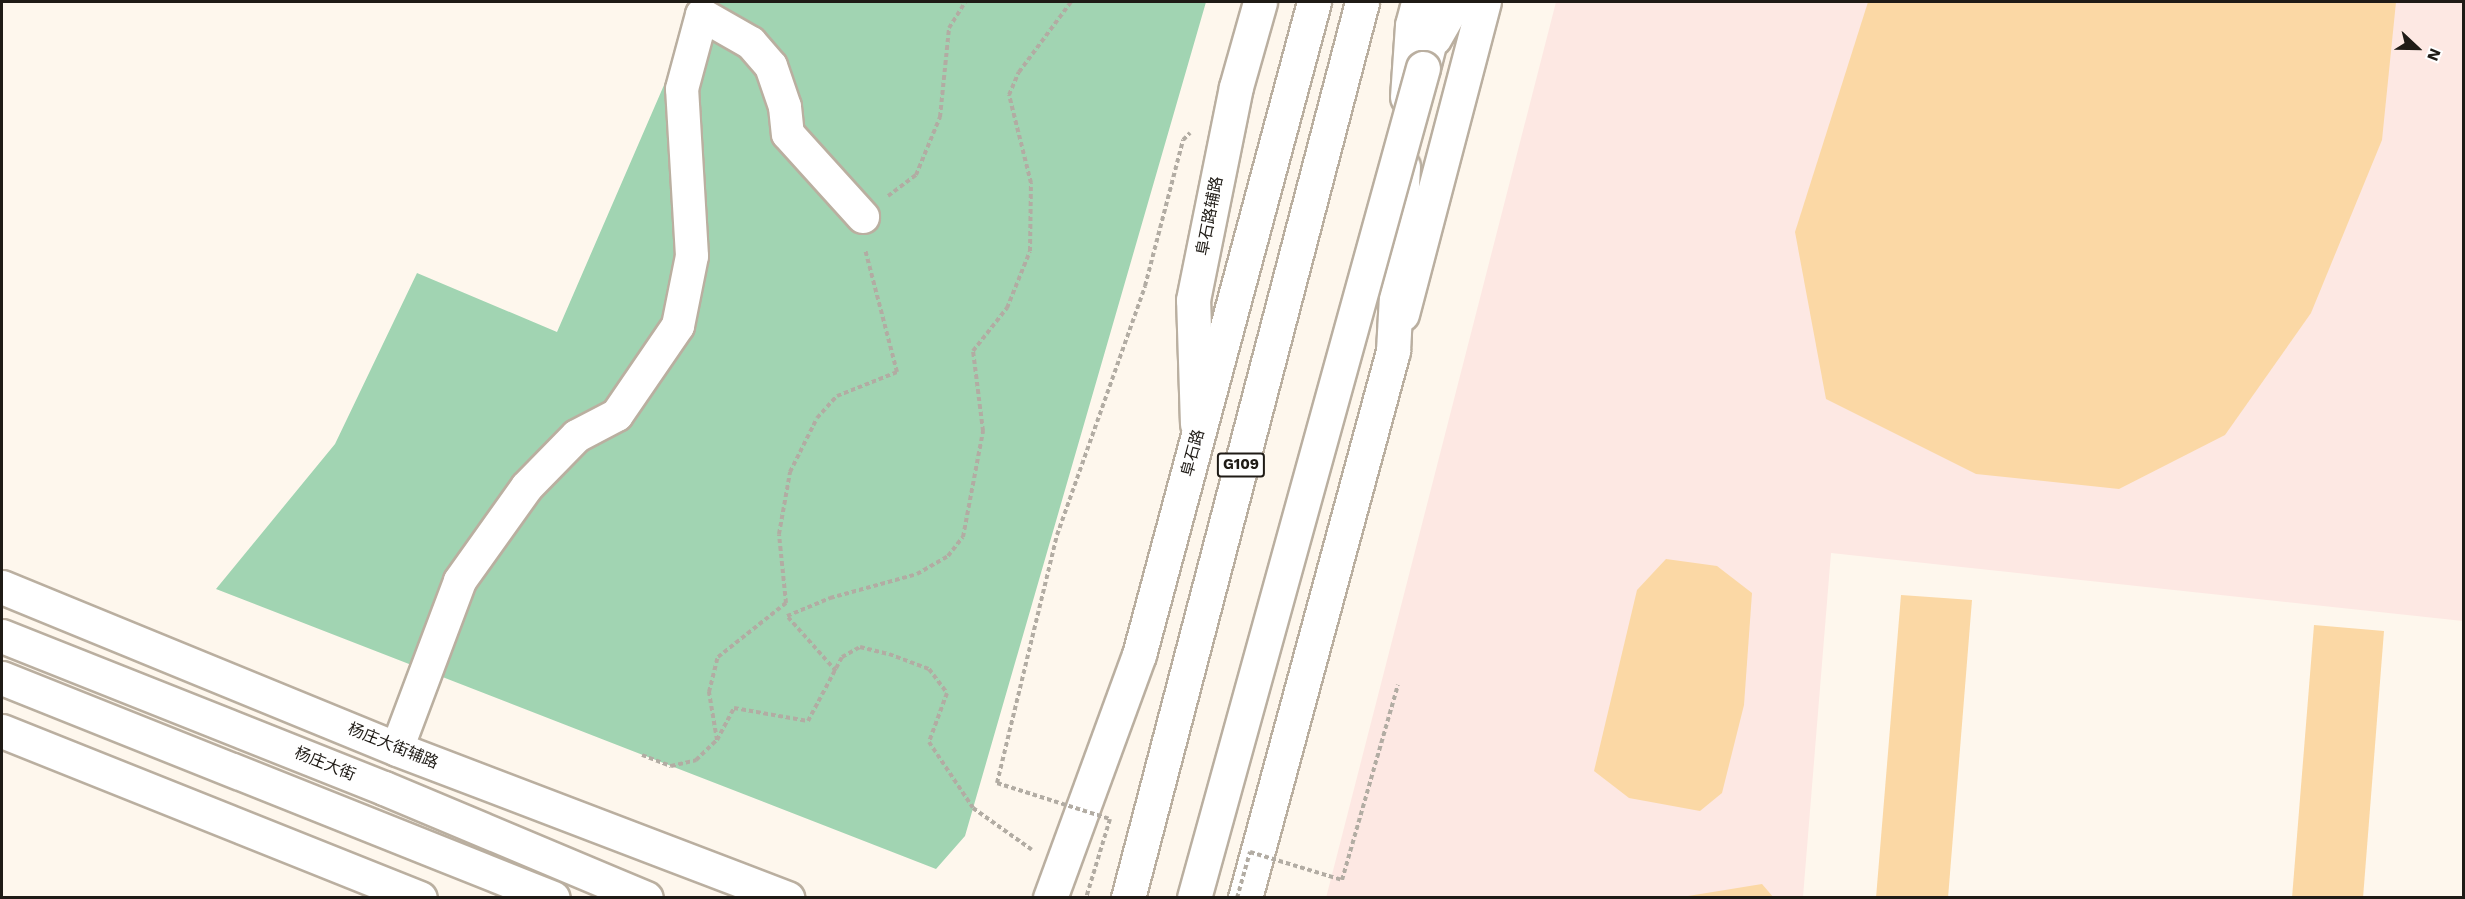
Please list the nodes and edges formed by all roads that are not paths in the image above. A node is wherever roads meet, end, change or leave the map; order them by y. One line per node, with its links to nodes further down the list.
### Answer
1 (1260, 2): 11 (main road, 阜石路辅路)
2 (1314, 2): 11 (main road, 阜石路)
3 (1418, 2): 10 (main road)
4 (1440, 2): 8 (main road)
5 (1462, 2): 8 (lane)
6 (1484, 2): 10 (main road)
7 (1356, 12): 22 (main road, G109)
8 (1423, 68): 23 (main road, bridge)
9 (863, 217): 16 (street)
10 (1393, 351): 24 (main road)
11 (1197, 436): 17 (main road, 阜石路)
12 (2, 587): 16 (main road, 杨庄大街辅路)
13 (2, 636): 20 (main road, 杨庄大街)
14 (2, 678): 19 (main road)
15 (2, 731): 18 (main road)
16 (397, 749): 21 (main road, 杨庄大街辅路)
17 (1055, 884)
18 (420, 897)
19 (553, 897)
20 (646, 897)
21 (788, 897)
22 (1128, 897)
23 (1194, 897)
24 (1245, 897)

